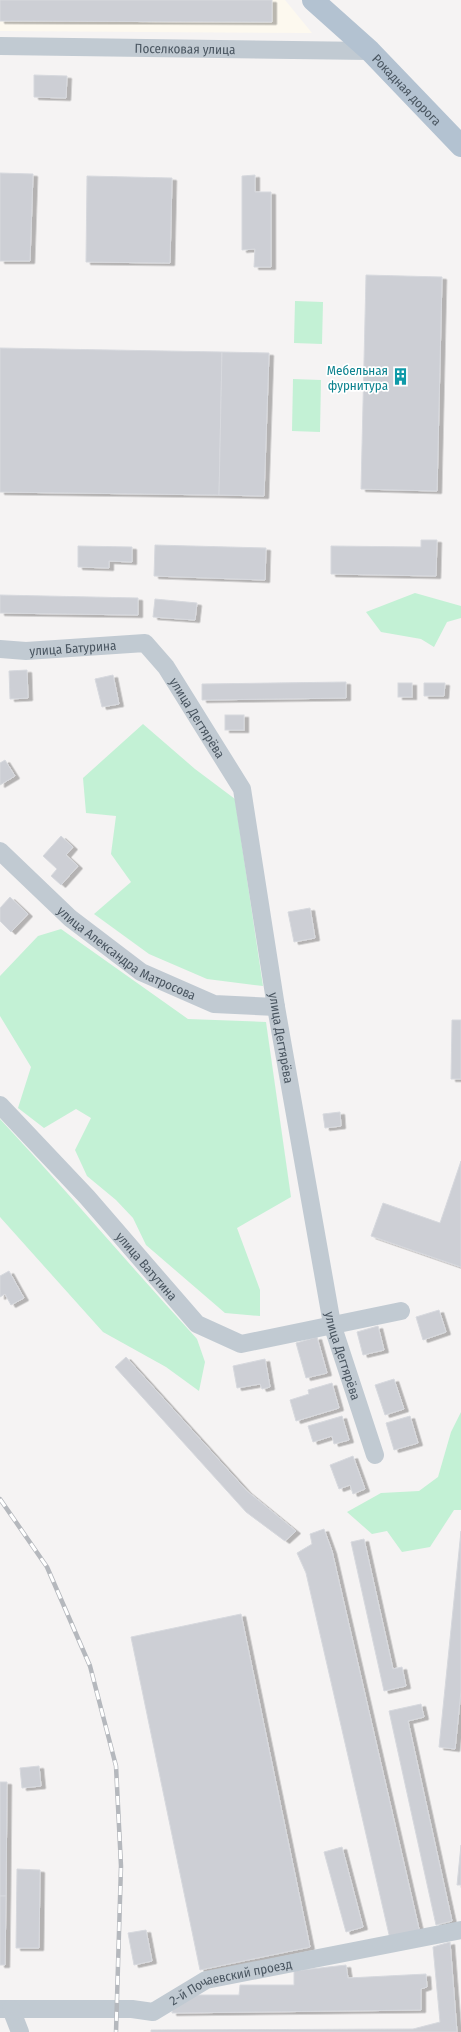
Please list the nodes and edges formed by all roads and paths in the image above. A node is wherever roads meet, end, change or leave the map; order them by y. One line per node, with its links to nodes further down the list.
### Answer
1 (313, 0): 3 (main road, Рокадная дорога)
2 (0, 46): 3 (street, Поселковая улица)
3 (370, 51): 4 (main road, Рокадная дорога)
4 (461, 146)
5 (145, 643): 6 (street, улица Батурина); 8 (street, улица Дегтярёва)
6 (0, 649)
7 (0, 851): 8 (street, улица Александра Матросова)
8 (276, 1007): 11 (street, улица Дегтярёва)
9 (0, 1105): 11 (street, улица Ватутина)
10 (401, 1311): 11 (street, улица Ватутина)
11 (332, 1324): 12 (street, улица Дегтярёва)
12 (375, 1454)
13 (461, 1930): 14 (street, 2-й Почаевский проезд)
14 (5, 2009): 15 (street)
15 (20, 2032)

